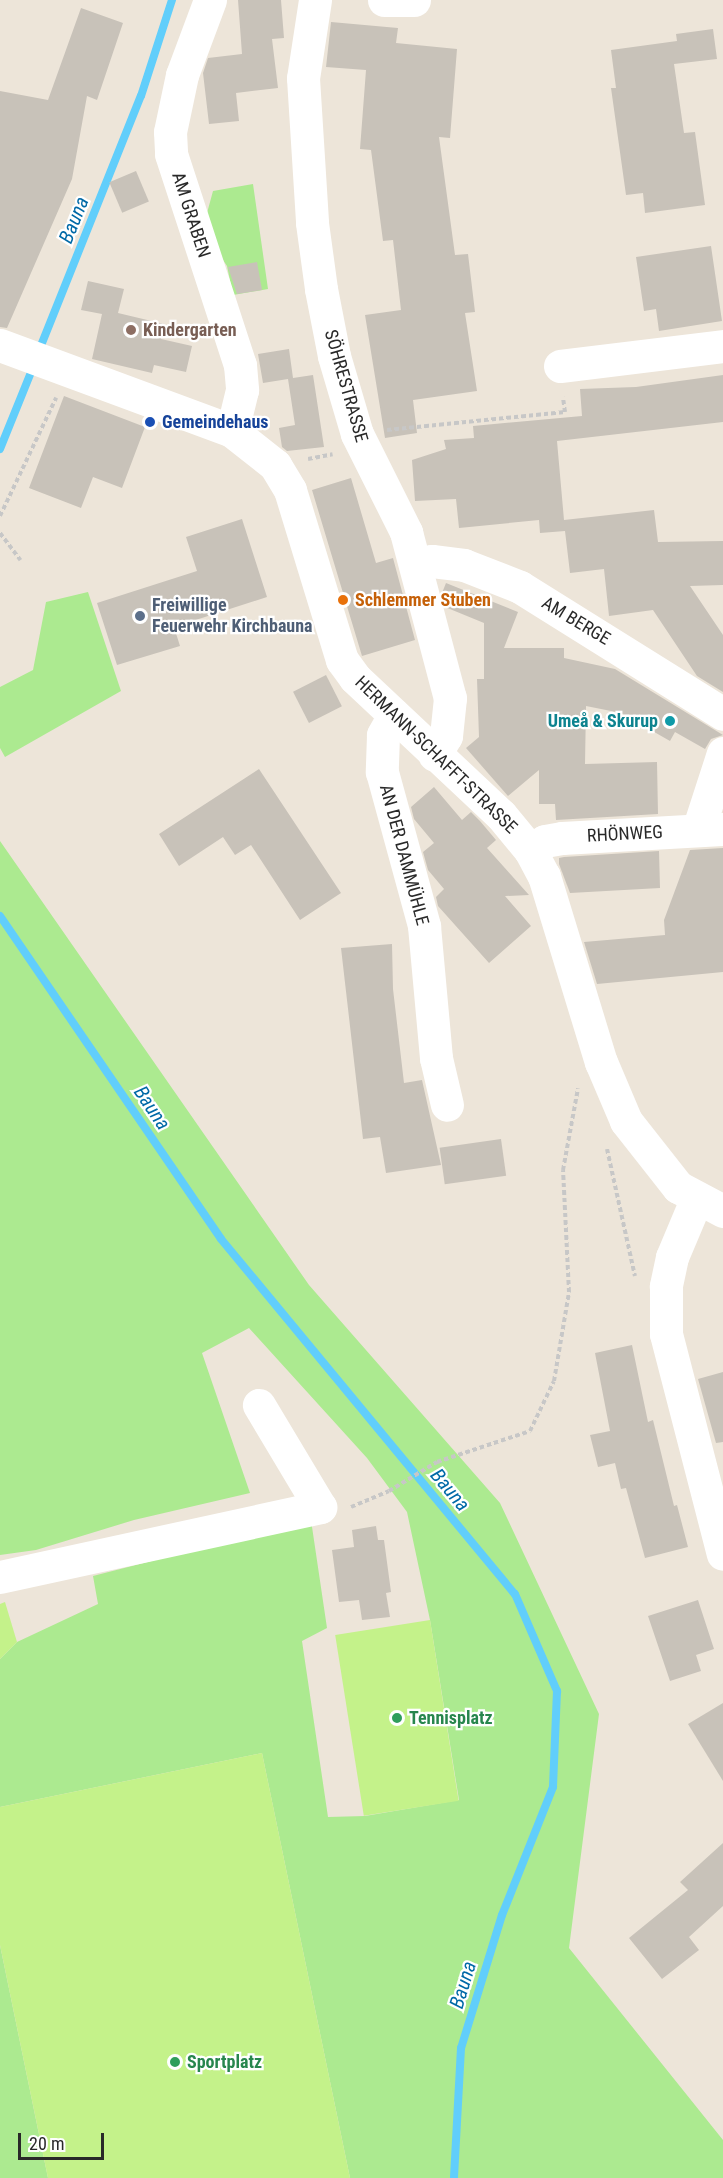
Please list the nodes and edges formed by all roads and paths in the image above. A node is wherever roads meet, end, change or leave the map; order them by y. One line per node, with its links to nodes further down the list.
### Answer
1 (210, 0): 10 (street, AM GRABEN)
2 (315, 0): 11 (street, SÖHRESTRASSE)
3 (384, 0): 4 (street)
4 (414, 0)
5 (0, 345): 8 (street, HERMANN-SCHAFFT-STRASSE)
6 (723, 346): 7 (street)
7 (560, 366): 9 (path)
8 (64, 380): 10 (street, HERMANN-SCHAFFT-STRASSE); 13 (path)
9 (398, 428)
10 (232, 431): 12 (street, HERMANN-SCHAFFT-STRASSE)
11 (363, 449): 12 (path); 16 (street, SÖHRESTRASSE)
12 (275, 465): 18 (street, HERMANN-SCHAFFT-STRASSE)
13 (0, 516)
14 (0, 533): 15 (path)
15 (20, 560)
16 (416, 564): 17 (street, AM BERGE); 20 (street, SÖHRESTRASSE)
17 (723, 714)
18 (394, 715): 20 (street, HERMANN-SCHAFFT-STRASSE); 24 (street, AN DER DAMMÜHLE)
19 (723, 753): 21 (street)
20 (434, 755): 22 (street, HERMANN-SCHAFFT-STRASSE)
21 (710, 829): 22 (street, RHÖNWEG)
22 (530, 850): 23 (street, HERMANN-SCHAFFT-STRASSE)
23 (601, 1062): 26 (street, HERMANN-SCHAFFT-STRASSE); 29 (path)
24 (447, 1105)
25 (606, 1145): 27 (path)
26 (710, 1205): 30 (street, HERMANN-SCHAFFT-STRASSE)
27 (636, 1281)
28 (259, 1405): 29 (street)
29 (320, 1507): 31 (street)
30 (723, 1554)
31 (0, 1577)

